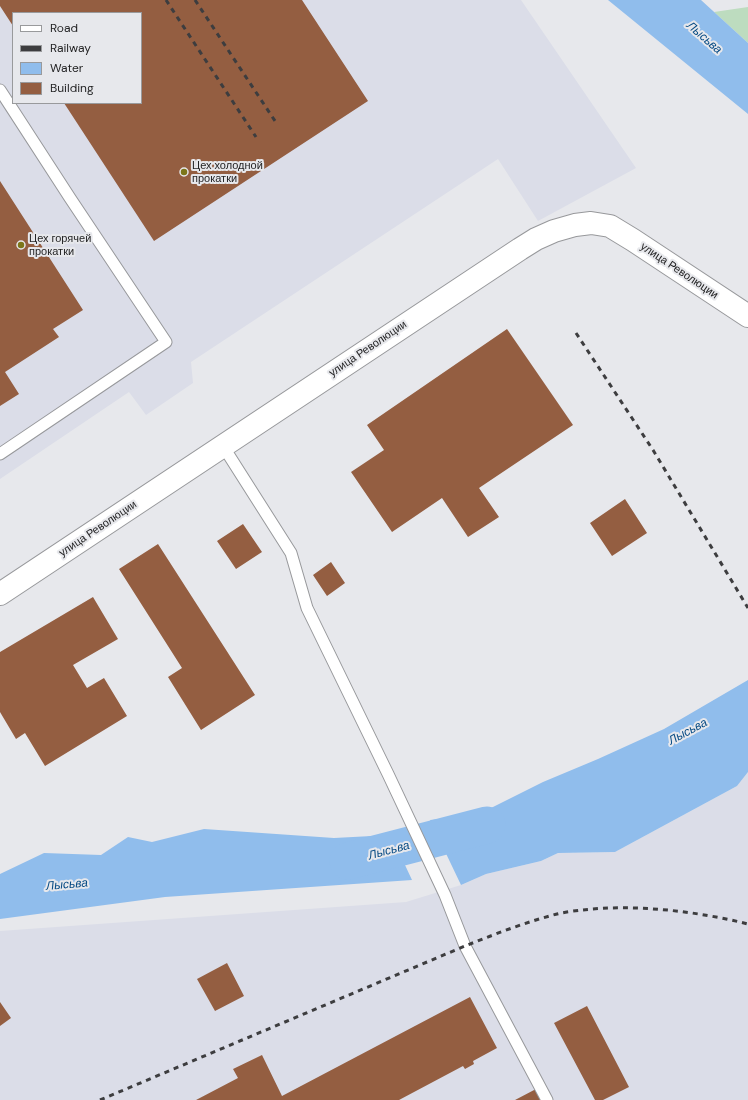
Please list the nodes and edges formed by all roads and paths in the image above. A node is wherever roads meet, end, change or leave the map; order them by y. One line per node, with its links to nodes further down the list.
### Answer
1 (0, 90): 4 (lane)
2 (748, 316): 3 (street, улица Революции)
3 (223, 446): 5 (street, улица Революции); 6 (lane)
4 (0, 454)
5 (0, 594)
6 (547, 1100)

